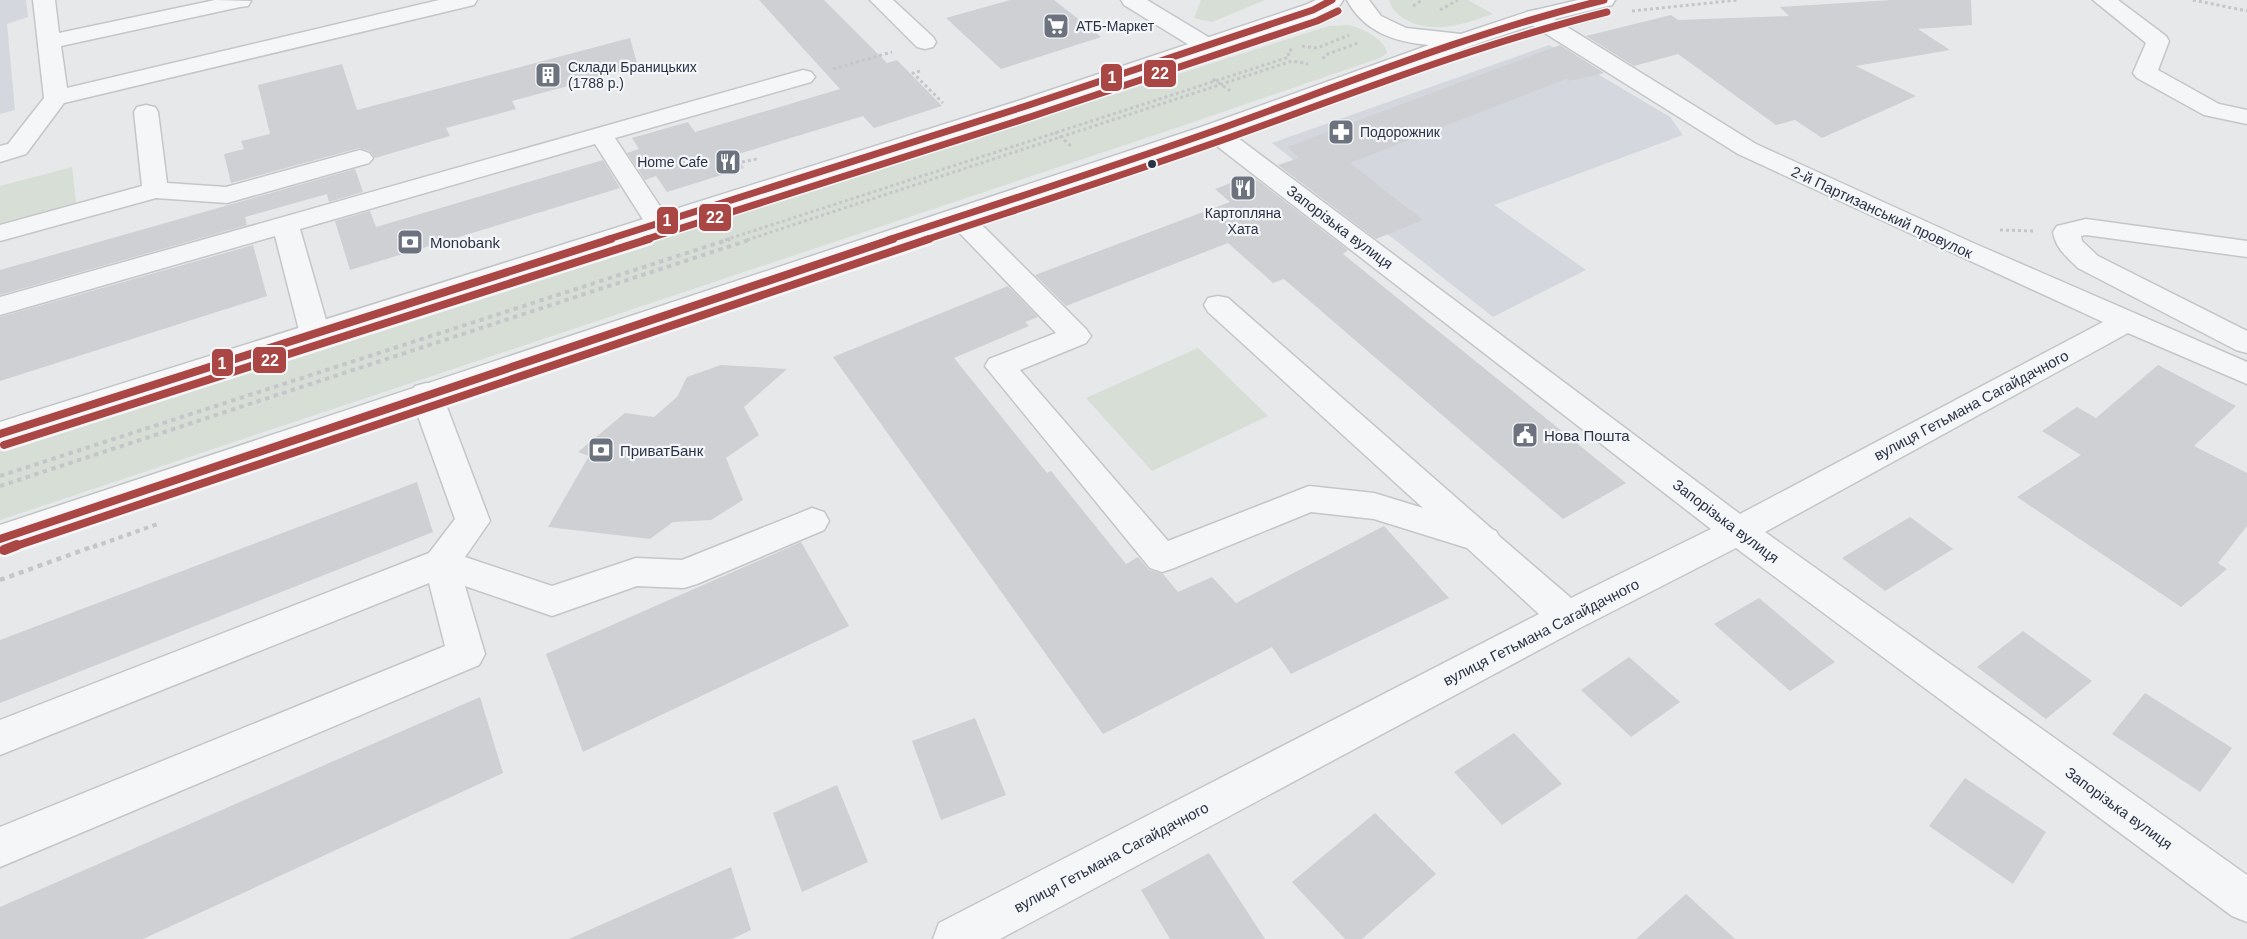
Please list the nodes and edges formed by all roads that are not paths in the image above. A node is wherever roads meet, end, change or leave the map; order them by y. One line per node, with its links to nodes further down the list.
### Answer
1 (44, 0): 12 (street)
2 (466, 0): 16 (street)
3 (881, 0): 13 (street)
4 (1132, 0): 14 (street)
5 (1332, 0): 14 (main road)
6 (1358, 0): 11 (main road)
7 (2104, 0): 18 (street)
8 (240, 1): 12 (street)
9 (1614, 6): 10 (main road)
10 (1534, 17): 11 (main road); 31 (street, 2-й Партизанський провулок)
11 (1474, 37): 19 (main road)
12 (50, 42): 16 (street)
13 (925, 42)
14 (1207, 46): 25 (main road)
15 (803, 77): 20 (street)
16 (56, 98): 21 (street)
17 (146, 112): 23 (street)
18 (2247, 117)
19 (1214, 130): 24 (main road); 38 (street, Запорізька вулиця)
20 (601, 135): 25 (street); 26 (street)
21 (0, 154)
22 (360, 158): 23 (street)
23 (155, 190): 27 (street)
24 (959, 217): 35 (main road); 40 (street)
25 (658, 223): 32 (main road)
26 (285, 225): 30 (street); 32 (street)
27 (0, 233)
28 (2247, 249): 33 (street)
29 (1218, 305): 40 (street)
30 (0, 306)
31 (2126, 322): 34 (street, 2-й Партизанський провулок); 38 (street, вулиця Гетьмана Сагайдачного)
32 (315, 334): 36 (main road)
33 (2247, 343)
34 (2247, 374)
35 (426, 394): 39 (main road); 41 (street)
36 (0, 434)
37 (812, 521): 41 (street)
38 (1738, 531): 42 (street, вулиця Гетьмана Сагайдачного); 45 (street, Запорізька вулиця)
39 (0, 539)
40 (1484, 540): 42 (street)
41 (441, 563): 43 (street); 44 (street)
42 (1567, 617): 46 (street, вулиця Гетьмана Сагайдачного)
43 (0, 738)
44 (0, 847)
45 (2247, 901)
46 (955, 939)

